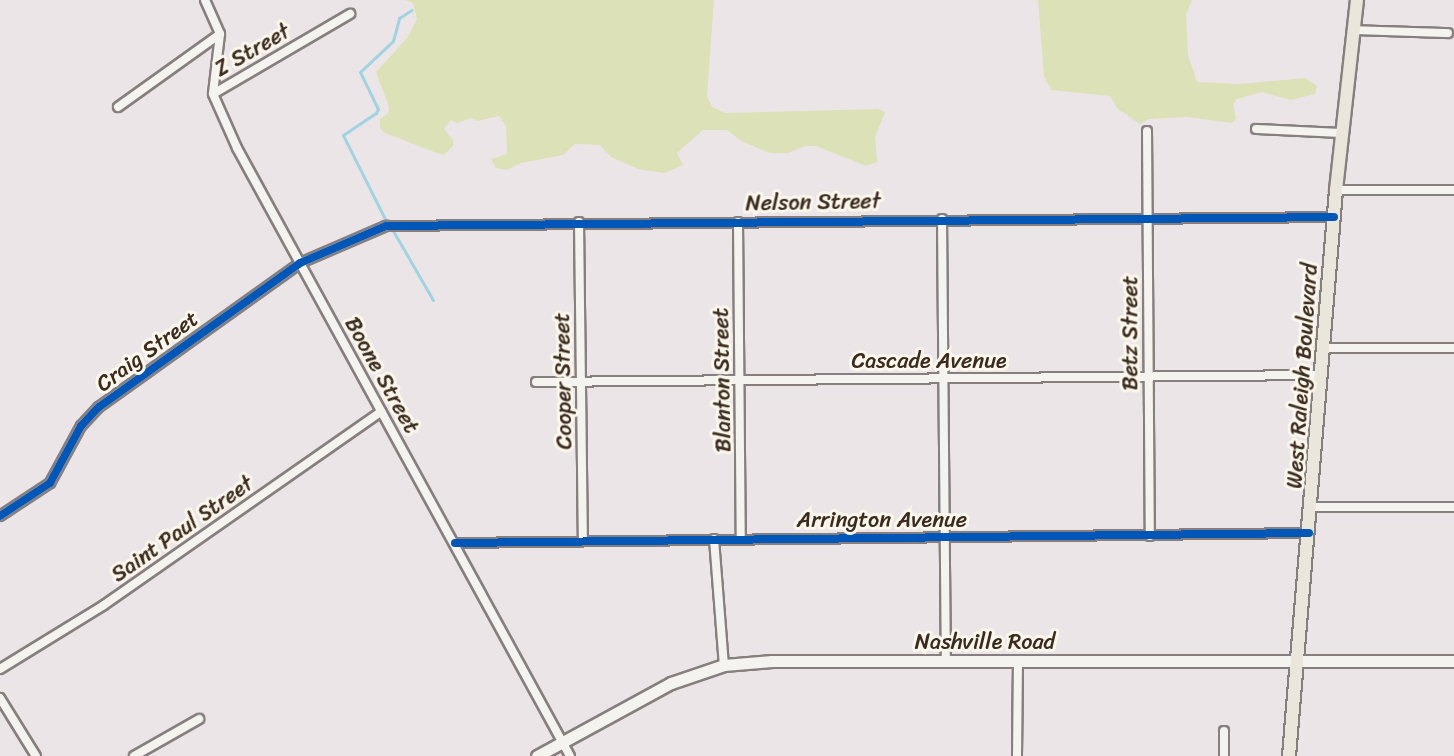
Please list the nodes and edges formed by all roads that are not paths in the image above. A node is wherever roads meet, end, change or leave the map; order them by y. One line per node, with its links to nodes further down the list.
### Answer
1 (205, 0): 6 (street)
2 (1357, 0): 4 (main road, West Raleigh Boulevard)
3 (350, 14): 7 (street, Z Street)
4 (1352, 30): 5 (street); 11 (main road, West Raleigh Boulevard)
5 (1448, 33)
6 (220, 34): 7 (street); 8 (street)
7 (213, 94): 19 (street, Boone Street)
8 (118, 107)
9 (1256, 129): 11 (street)
10 (1147, 131): 15 (street, Betz Street)
11 (1342, 133): 12 (main road, West Raleigh Boulevard)
12 (1336, 190): 13 (street); 14 (main road, West Raleigh Boulevard)
13 (1454, 190)
14 (1334, 217): 15 (street, Nelson Street); 20 (main road, West Raleigh Boulevard)
15 (1147, 218): 16 (street, Nelson Street); 24 (street, Betz Street)
16 (942, 219): 18 (street, Nelson Street); 23 (street)
17 (579, 222): 18 (street, Nelson Street); 19 (street, Nelson Street); 25 (street, Cooper Street)
18 (738, 222): 26 (street, Blanton Street)
19 (300, 263): 28 (street, Boone Street); 31 (street, Craig Street)
20 (1325, 348): 21 (street); 22 (main road, West Raleigh Boulevard)
21 (1454, 348)
22 (1322, 375): 24 (street, Cascade Avenue); 29 (main road, West Raleigh Boulevard)
23 (944, 378): 24 (street, Cascade Avenue); 26 (street, Cascade Avenue); 34 (street)
24 (1148, 378): 33 (street, Betz Street)
25 (581, 380): 26 (street, Cascade Avenue); 27 (street, Cascade Avenue); 37 (street, Cooper Street)
26 (740, 380): 35 (street, Blanton Street)
27 (536, 382)
28 (381, 412): 38 (street, Boone Street); 44 (street, Saint Paul Street)
29 (1312, 507): 30 (street); 32 (main road, West Raleigh Boulevard)
30 (1454, 507)
31 (0, 516)
32 (1309, 533): 33 (street, Arrington Avenue); 39 (main road, West Raleigh Boulevard)
33 (1150, 536): 34 (street, Arrington Avenue)
34 (945, 537): 35 (street, Arrington Avenue); 41 (street)
35 (741, 538): 36 (street, Arrington Avenue)
36 (714, 539): 37 (street, Arrington Avenue); 43 (street)
37 (583, 540): 38 (street, Arrington Avenue)
38 (455, 543): 48 (street, Boone Street)
39 (1300, 661): 40 (main road, Nashville Road); 42 (main road, Nashville Road); 55 (main road, West Raleigh Boulevard)
40 (1454, 661)
41 (946, 662): 42 (main road, Nashville Road); 43 (main road, Nashville Road)
42 (1018, 662): 53 (street)
43 (724, 665): 48 (main road, Nashville Road)
44 (0, 669)
45 (0, 698): 49 (street)
46 (199, 719): 50 (street)
47 (1224, 731): 54 (street)
48 (563, 742): 51 (main road, Nashville Road); 52 (street, Boone Street)
49 (36, 756)
50 (134, 756)
51 (537, 756)
52 (570, 756)
53 (1017, 756)
54 (1224, 756)
55 (1289, 756)

